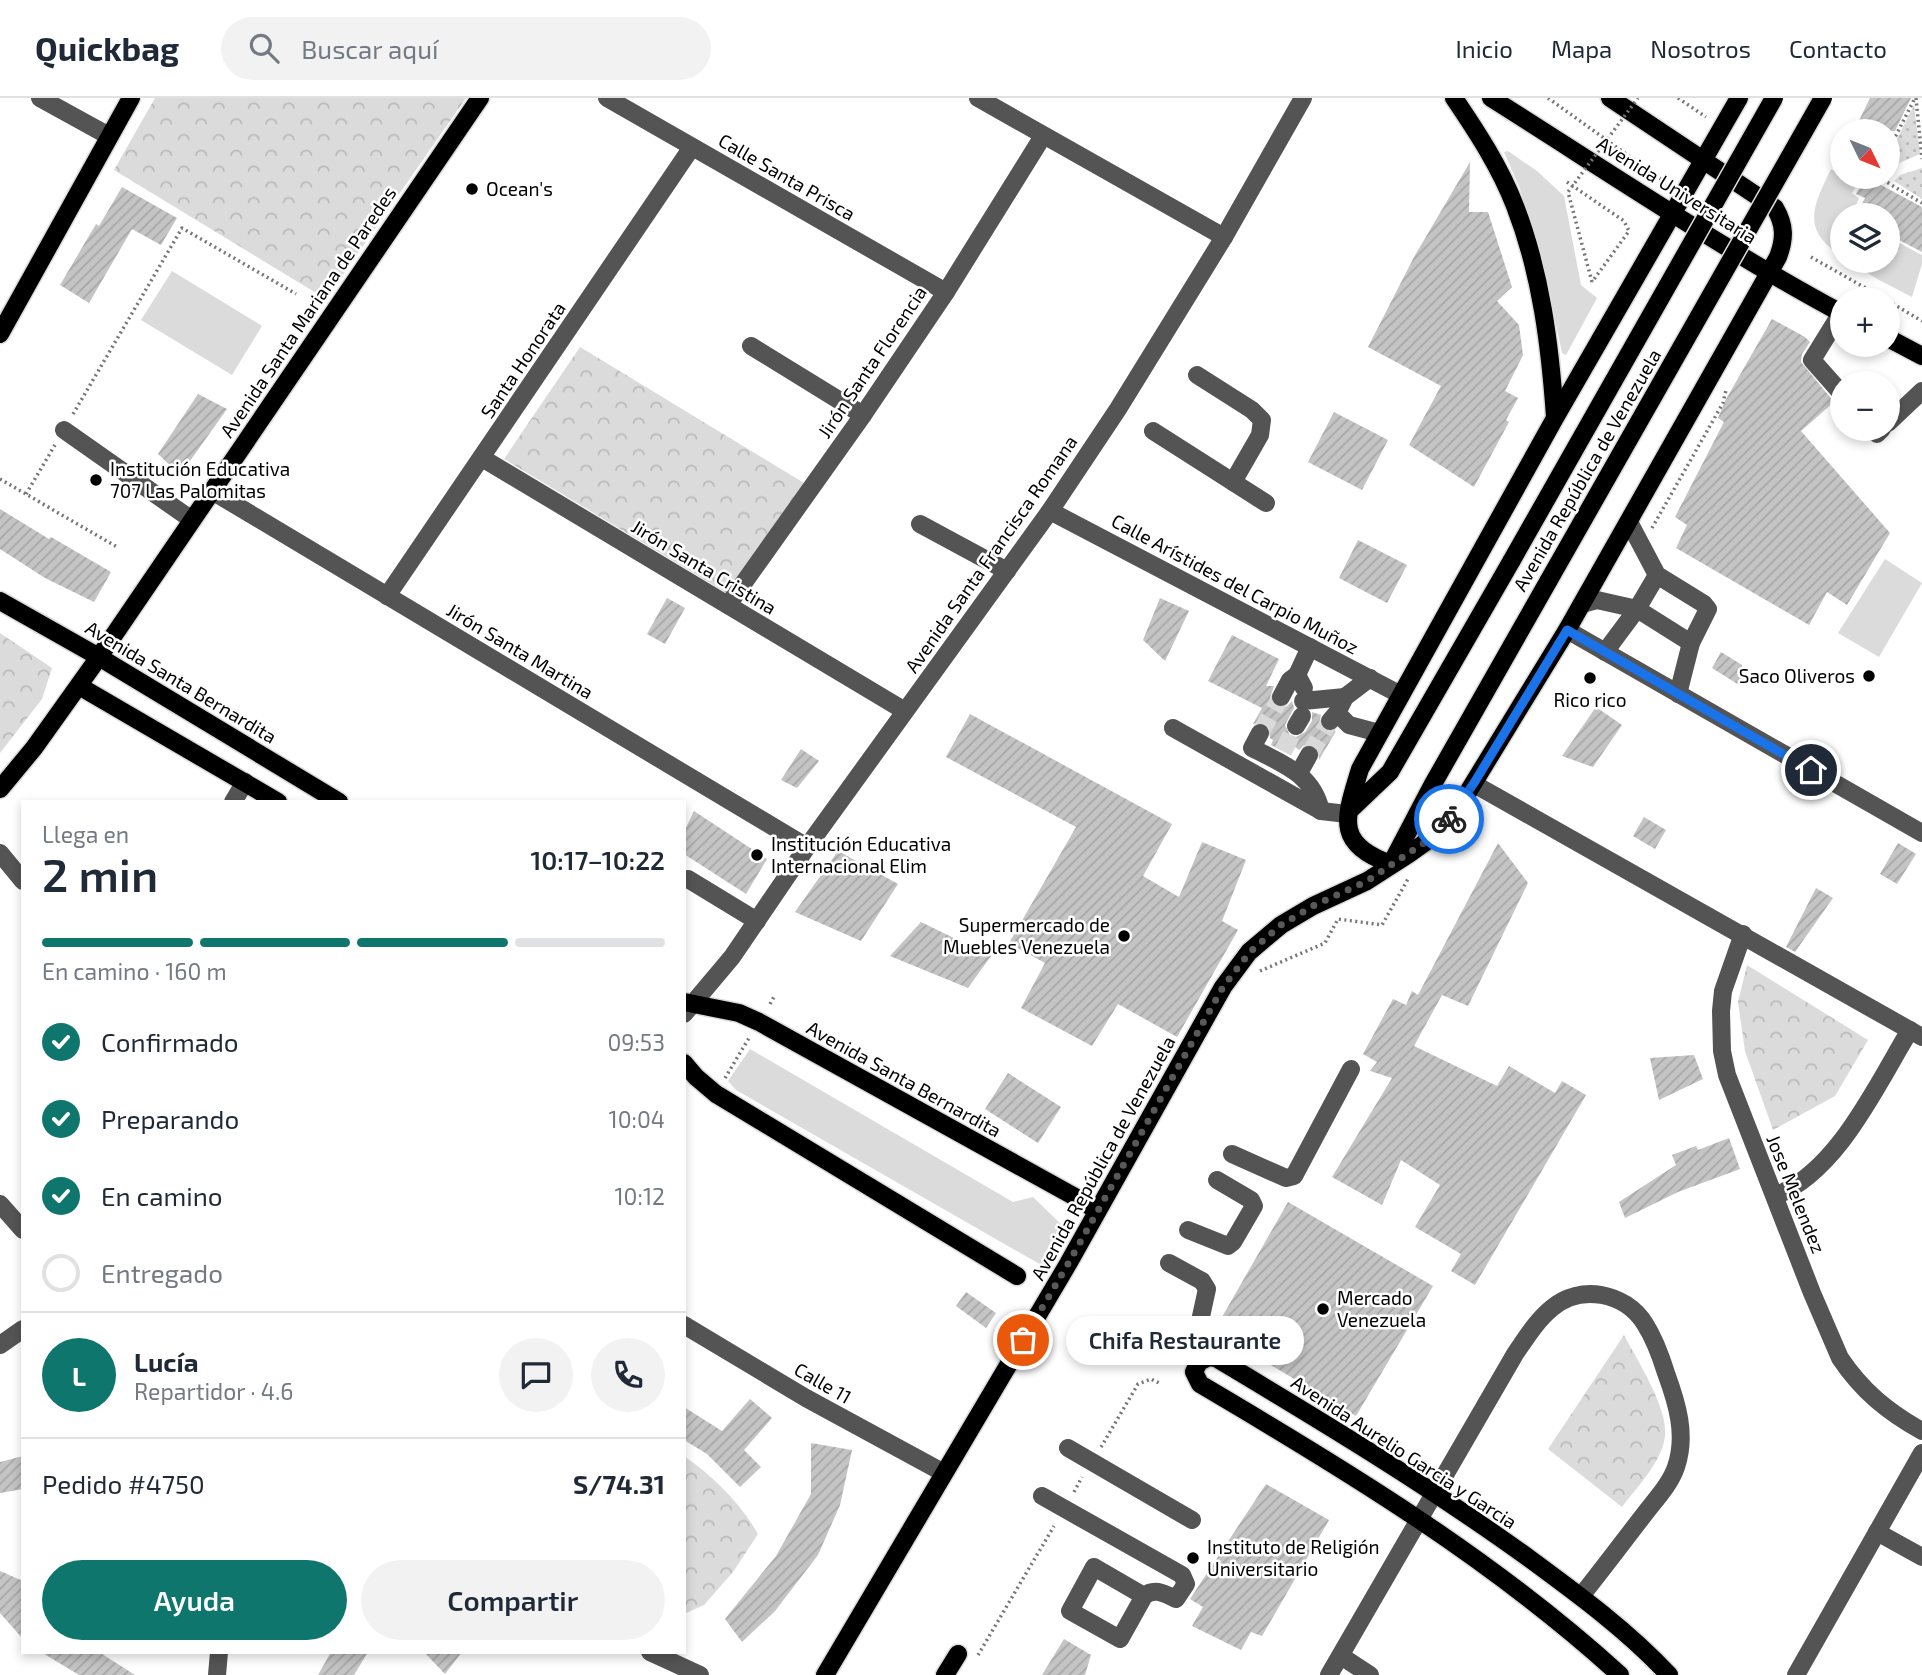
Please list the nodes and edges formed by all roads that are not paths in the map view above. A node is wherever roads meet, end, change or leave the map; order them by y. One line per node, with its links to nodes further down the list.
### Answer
1 (40, 98): 13 (street)
2 (131, 98): 13 (main road)
3 (480, 98): 38 (main road, Avenida Santa Mariana de Paredes)
4 (607, 98): 15 (street, Calle Santa Prisca)
5 (978, 98): 14 (street)
6 (1303, 98): 19 (street, Avenida Santa Francisca Romana)
7 (1454, 98): 33 (main road)
8 (1491, 98): 18 (main road, Avenida Universitaria)
9 (1610, 98): 16 (main road, Avenida Universitaria)
10 (1739, 98): 16 (main road)
11 (1774, 98): 76 (main road, Avenida República de Venezuela, bridge)
12 (1823, 98): 80 (main road, Avenida República de Venezuela, bridge)
13 (109, 136): 24 (main road)
14 (1043, 136): 19 (street); 21 (street, Jirón Santa Florencia)
15 (692, 147): 21 (street, Calle Santa Prisca); 36 (street, Santa Honorata)
16 (1704, 159): 17 (main road, Avenida Universitaria); 18 (main road)
17 (1775, 208): 20 (main road, Avenida República de Venezuela)
18 (1672, 214): 20 (main road, Avenida Universitaria); 33 (main road)
19 (1224, 237): 40 (street, Avenida Santa Francisca Romana)
20 (1770, 273): 22 (main road, Avenida Universitaria); 42 (main road, Avenida República de Venezuela)
21 (946, 292): 32 (street, Jirón Santa Florencia)
22 (1830, 306)
23 (1830, 332): 29 (street)
24 (0, 334)
25 (1900, 344): 27 (main road)
26 (751, 346): 32 (street)
27 (1922, 356)
28 (1197, 375): 37 (street)
29 (1830, 380)
30 (1922, 391): 31 (street)
31 (1900, 412)
32 (863, 415): 49 (street, Jirón Santa Florencia)
33 (1555, 418): 59 (main road)
34 (64, 430): 41 (street)
35 (1153, 431): 37 (street)
36 (482, 458): 46 (street, Santa Honorata); 49 (street, Jirón Santa Cristina)
37 (1233, 482): 39 (street)
38 (212, 491): 41 (main road, Avenida Santa Mariana de Paredes); 46 (street, Jirón Santa Martina)
39 (1266, 503)
40 (1050, 511): 44 (street, Avenida Santa Francisca Romana); 53 (street, Calle Arístides del Carpio Muñoz)
41 (192, 520): 55 (main road, Avenida Santa Mariana de Paredes)
42 (1629, 522): 45 (street); 48 (main road, Avenida República de Venezuela)
43 (920, 524): 44 (street)
44 (1007, 570): 63 (street, Avenida Santa Francisca Romana)
45 (1657, 575): 50 (street); 52 (street)
46 (387, 596): 78 (street, Jirón Santa Martina)
47 (0, 601): 55 (main road, Avenida Santa Bernardita)
48 (1582, 604): 50 (street); 51 (main road, Avenida República de Venezuela)
49 (728, 605): 63 (street, Jirón Santa Cristina)
50 (1637, 609): 52 (street); 54 (street)
51 (1567, 630): 54 (street); 70 (main road, Avenida República de Venezuela)
52 (1691, 643): 58 (street)
53 (1310, 647): 56 (street, Calle Arístides del Carpio Muñoz); 61 (street)
54 (1605, 652): 58 (street)
55 (100, 657): 57 (main road, Avenida Santa Mariana de Paredes); 74 (main road, Avenida Santa Bernardita)
56 (1370, 678): 59 (street, Calle Arístides del Carpio Muñoz); 62 (street)
57 (79, 687): 69 (main road); 71 (main road, Avenida Santa Mariana de Paredes)
58 (1678, 694): 77 (street)
59 (1401, 695): 66 (main road)
60 (1281, 697): 61 (street)
61 (1300, 701): 62 (street)
62 (1338, 710): 66 (street)
63 (905, 711): 78 (street, Avenida Santa Francisca Romana)
64 (1173, 727): 75 (street)
65 (1260, 733): 68 (street)
66 (1379, 733): 76 (main road)
67 (1309, 755): 68 (street)
68 (1299, 773): 75 (street)
69 (245, 782): 72 (street); 73 (main road)
70 (1474, 783): 80 (main road, Avenida República de Venezuela); 84 (street)
71 (0, 789)
72 (234, 800)
73 (275, 800)
74 (336, 800)
75 (1321, 811): 76 (street)
76 (1347, 814): 80 (main road)
77 (1922, 833)
78 (807, 847): 83 (street, Avenida Santa Francisca Romana)
79 (0, 853): 82 (street)
80 (1391, 864): 93 (main road, Avenida República de Venezuela)
81 (688, 878): 83 (street)
82 (21, 879)
83 (757, 920): 85 (street, Avenida Santa Francisca Romana)
84 (1743, 934): 86 (street); 91 (street, Jose Melendez)
85 (687, 1007): 93 (main road, Avenida Santa Bernardita)
86 (1916, 1034): 91 (street)
87 (686, 1065): 97 (main road)
88 (1351, 1069): 89 (street)
89 (1232, 1154)
90 (1217, 1180): 95 (street)
91 (1775, 1196): 102 (street, Jose Melendez)
92 (0, 1203): 94 (street)
93 (1096, 1211): 105 (main road, Avenida República de Venezuela)
94 (21, 1228)
95 (1188, 1230)
96 (1169, 1263): 100 (street)
97 (1017, 1276)
98 (686, 1326): 105 (street, Calle 11)
99 (21, 1330): 101 (street)
100 (1195, 1344)
101 (0, 1345)
102 (1922, 1431)
103 (1068, 1448): 108 (street)
104 (1922, 1453): 110 (street)
105 (944, 1474): 120 (main road, Avenida República de Venezuela)
106 (1436, 1493): 109 (street); 109 (main road, Avenida Aurelio Garcia y Garcia); 113 (main road, Avenida Aurelio Garcia y Garcia); 113 (street)
107 (1042, 1496): 112 (street)
108 (1192, 1520)
109 (1420, 1520): 116 (street); 124 (main road, Avenida Aurelio Garcia y Garcia)
110 (1877, 1532): 111 (street); 126 (street)
111 (1922, 1557)
112 (1144, 1596)
113 (1581, 1596): 125 (main road, Avenida Aurelio Garcia y Garcia)
114 (219, 1654): 118 (street)
115 (654, 1654): 119 (street)
116 (1341, 1656): 122 (street); 123 (street)
117 (965, 1658): 121 (main road)
118 (217, 1675)
119 (700, 1675)
120 (825, 1675)
121 (945, 1675)
122 (1329, 1675)
123 (1370, 1675)
124 (1620, 1675)
125 (1669, 1675)
126 (1796, 1675)

